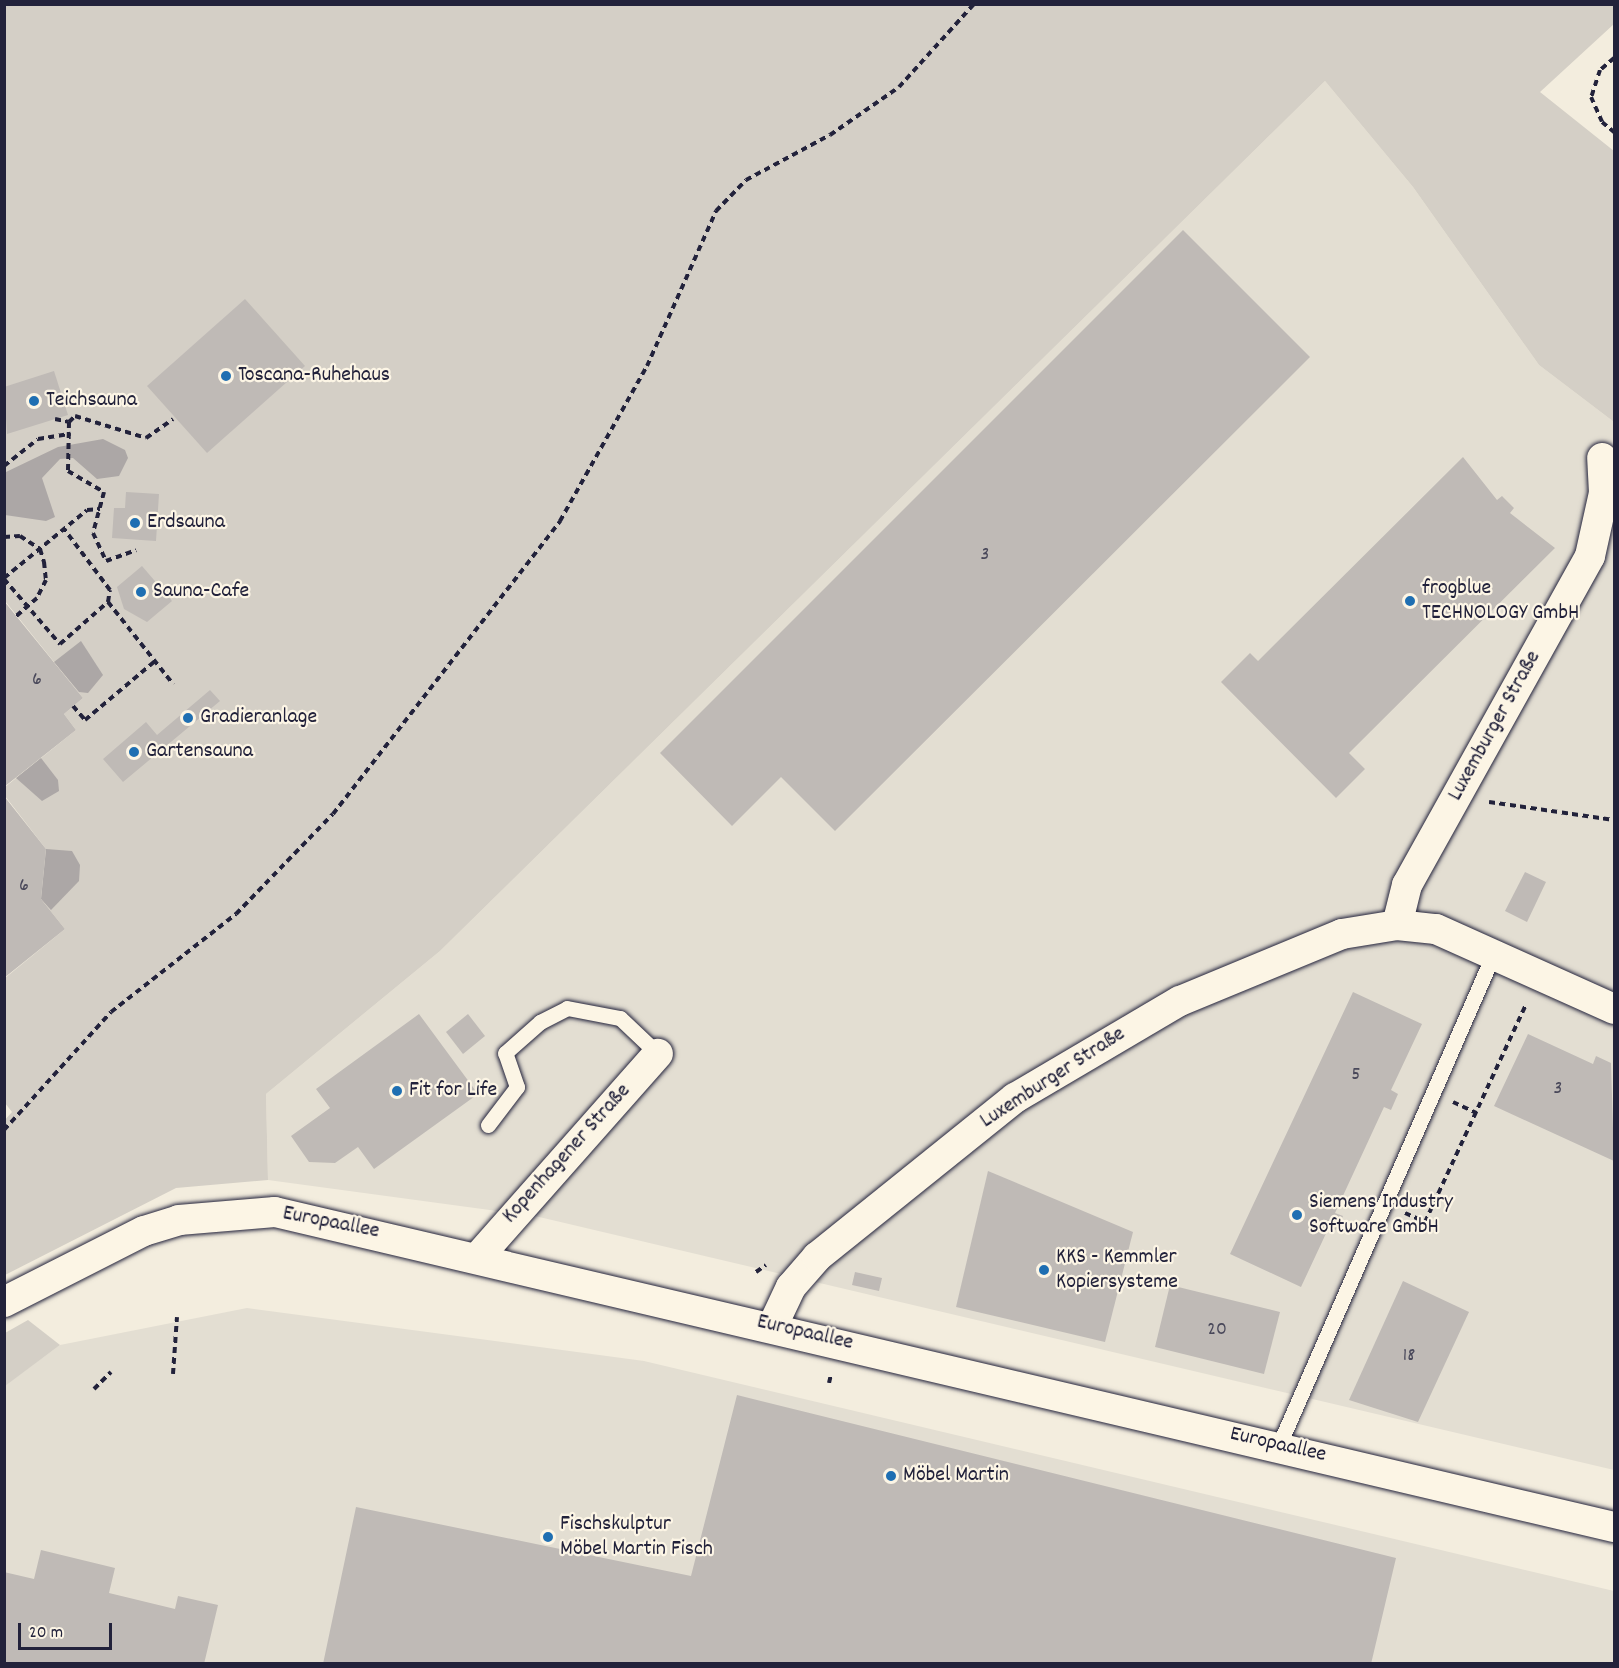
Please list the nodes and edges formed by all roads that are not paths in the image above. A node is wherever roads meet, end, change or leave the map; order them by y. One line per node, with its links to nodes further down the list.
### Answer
1 (1602, 458): 2 (street, Luxemburger Straße)
2 (1397, 925): 3 (street, Luxemburger Straße); 9 (street, Luxemburger Straße)
3 (1494, 953): 4 (street, Luxemburger Straße); 10 (lane)
4 (1614, 1008)
5 (658, 1054): 6 (lane); 7 (street, Kopenhagener Straße)
6 (488, 1125)
7 (479, 1256): 8 (street, Europaallee); 9 (street, Europaallee)
8 (4, 1302)
9 (773, 1325): 10 (street, Europaallee)
10 (1279, 1445): 11 (street, Europaallee)
11 (1614, 1527)

